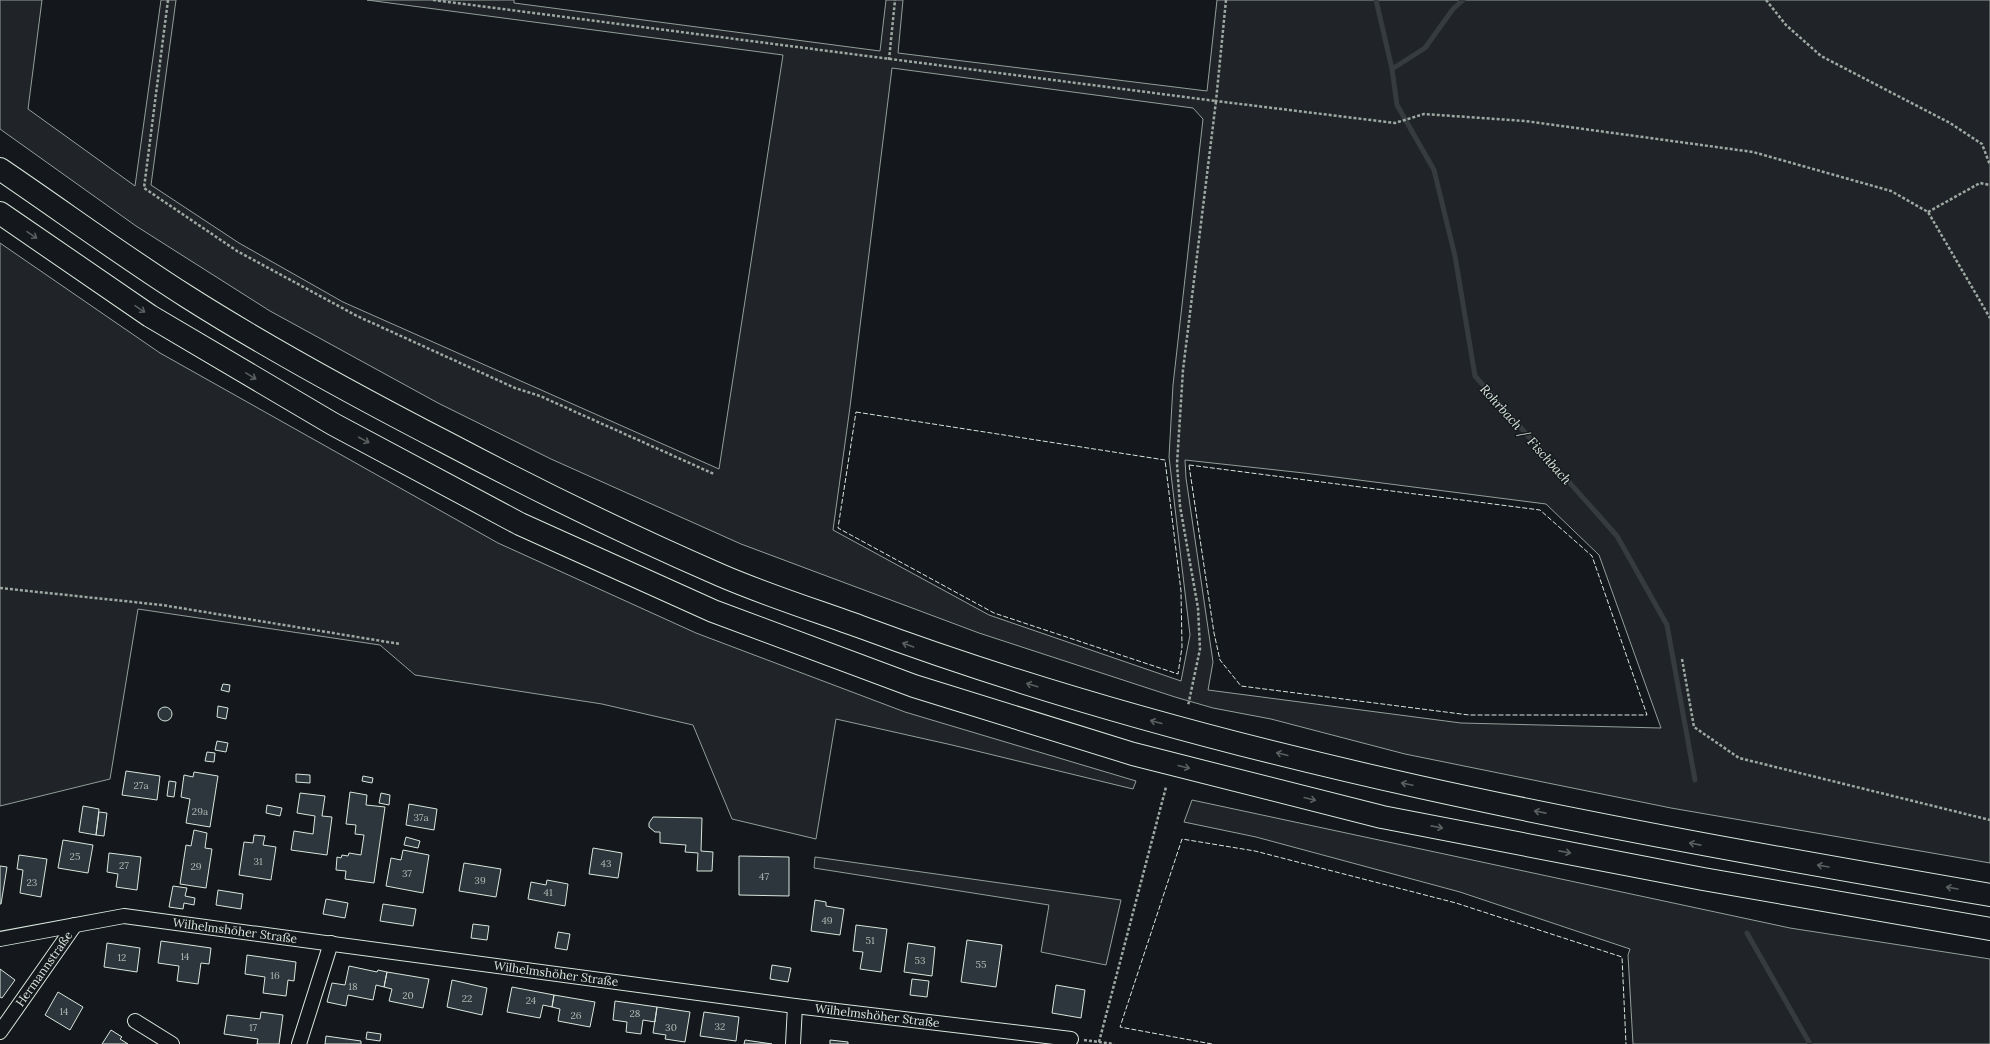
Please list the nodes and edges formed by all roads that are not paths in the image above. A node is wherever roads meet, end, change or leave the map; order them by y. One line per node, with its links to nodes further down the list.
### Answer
1 (0, 169): 3 (highway, one-way to 1)
2 (0, 214): 5 (highway, one-way to 5)
3 (1990, 894)
4 (75, 925): 6 (street, Wilhelmshöher Straße); 7 (street, Wilhelmshöher Straße); 10 (street, Hermannstraße)
5 (1990, 929)
6 (0, 939)
7 (331, 943): 8 (street, Wilhelmshöher Straße); 13 (street)
8 (796, 1006): 11 (street, Wilhelmshöher Straße); 14 (street)
9 (135, 1021): 12 (street)
10 (0, 1032)
11 (1072, 1038)
12 (172, 1044)
13 (299, 1044)
14 (793, 1044)

